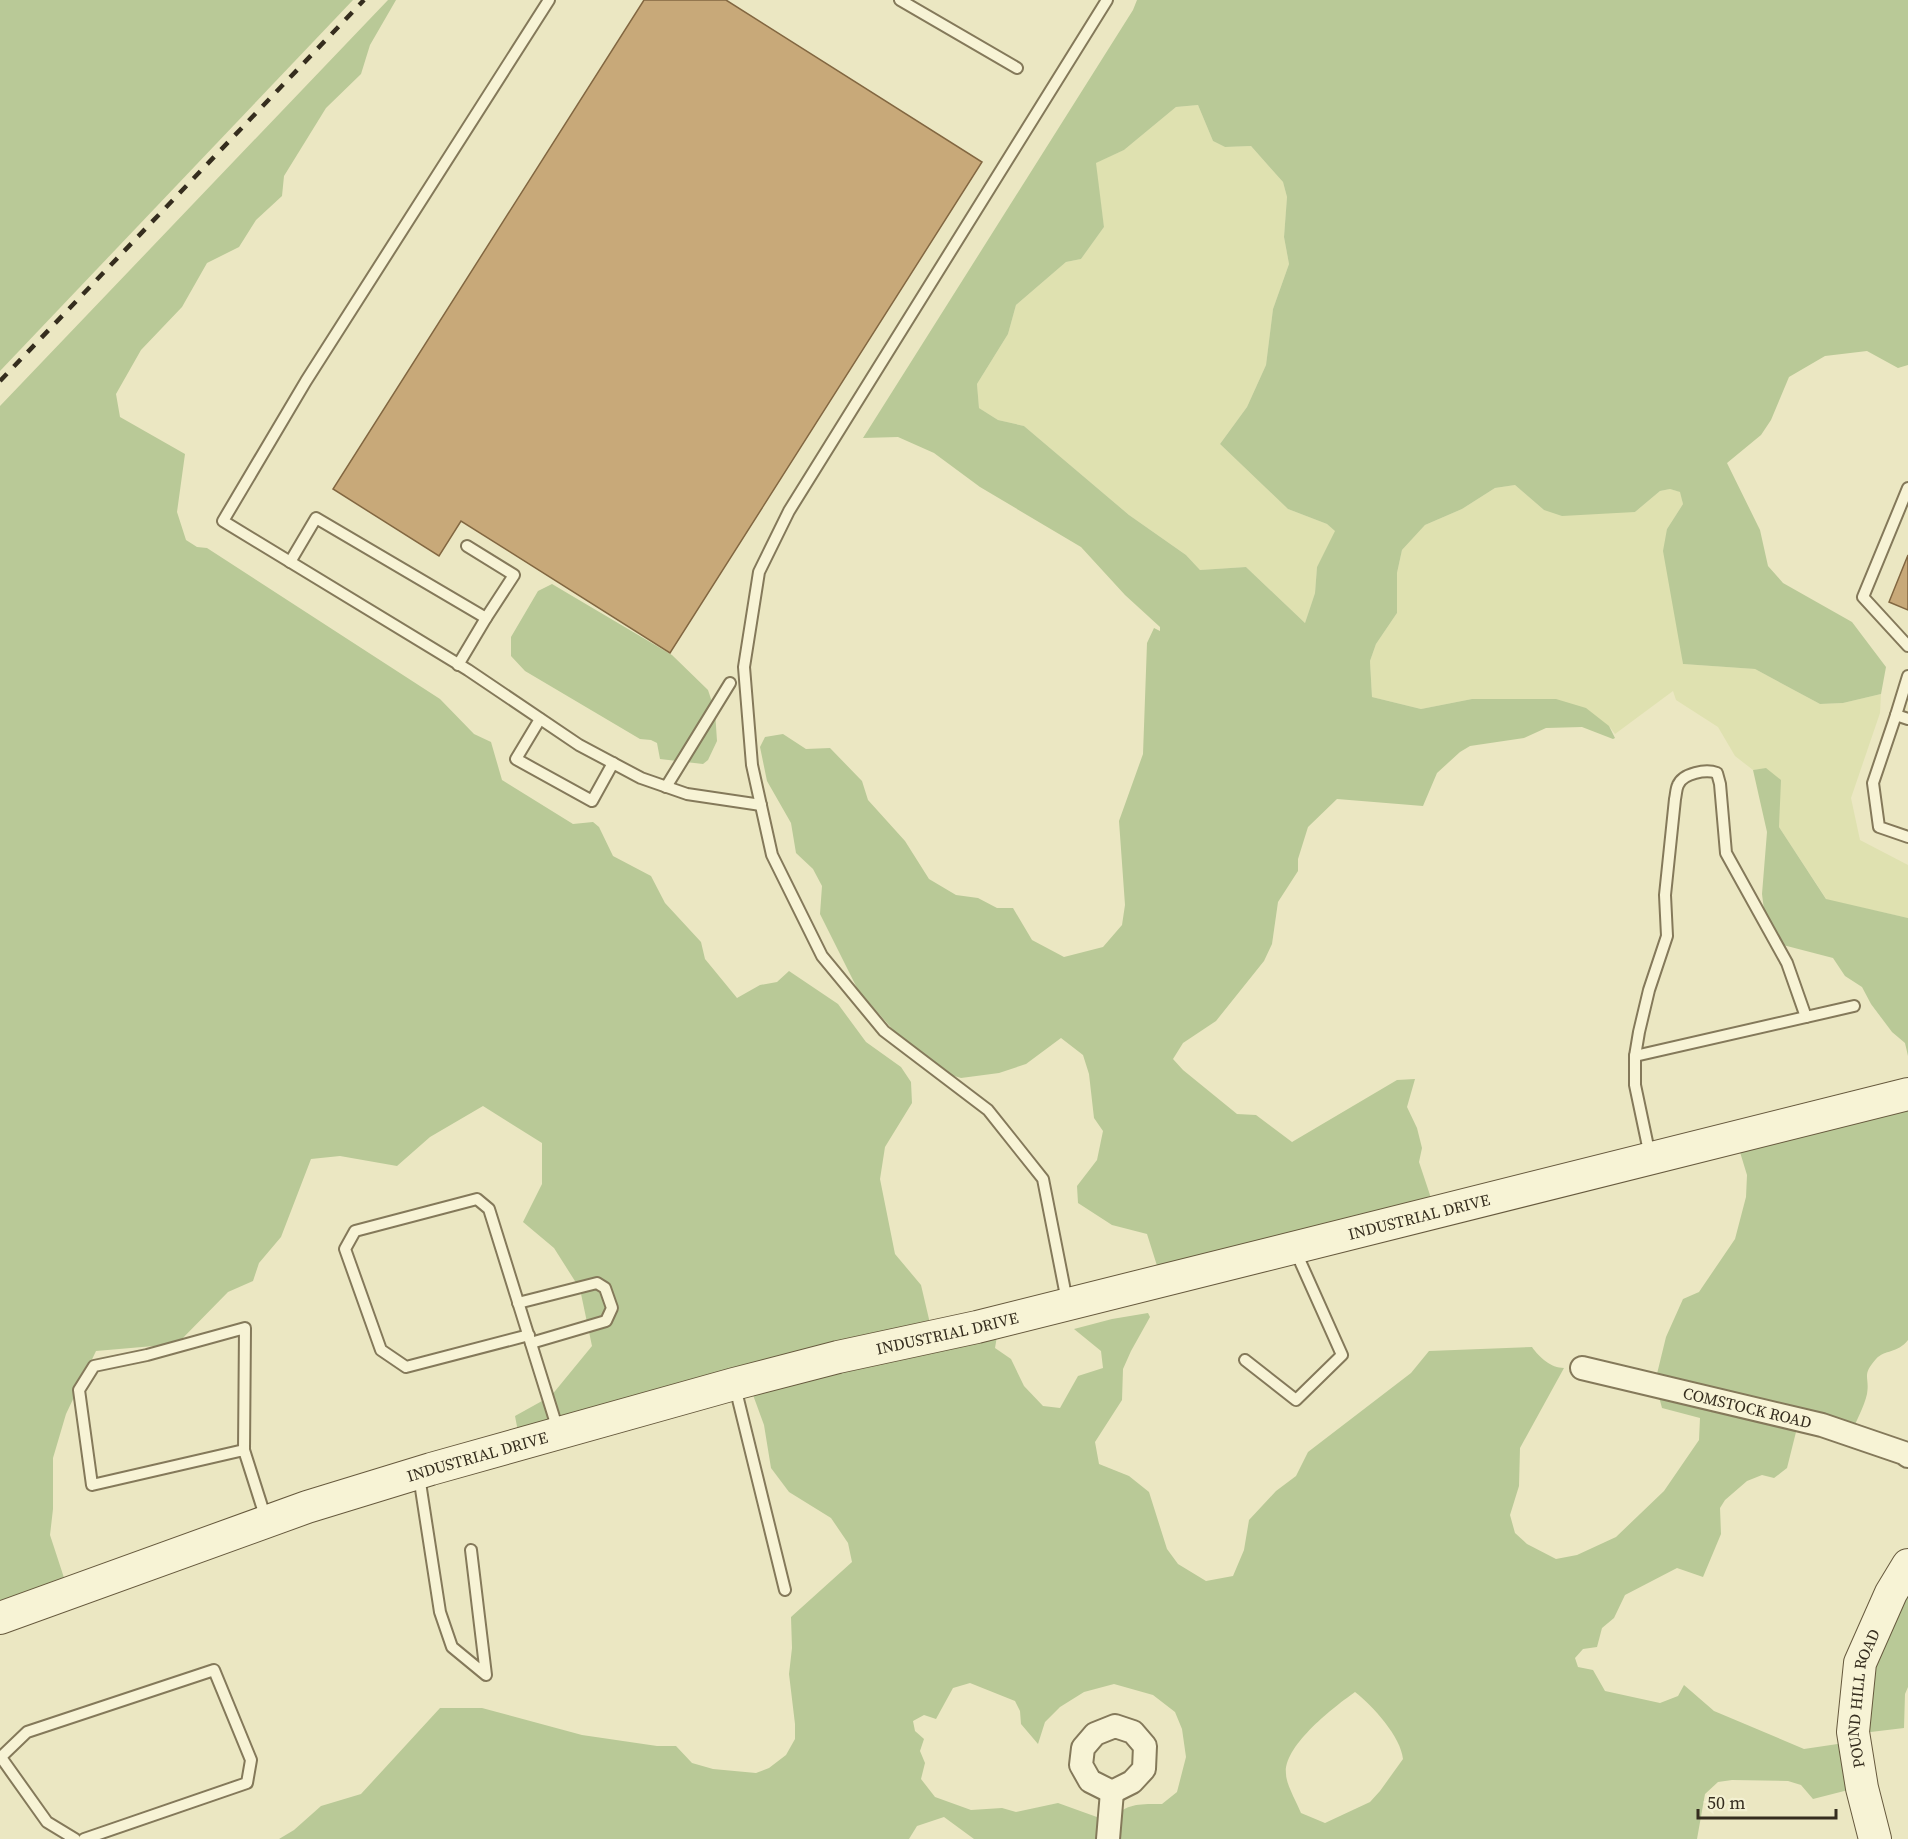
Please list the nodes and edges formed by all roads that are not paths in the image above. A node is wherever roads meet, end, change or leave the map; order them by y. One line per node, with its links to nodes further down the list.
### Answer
1 (549, 0): 7 (lane)
2 (900, 0): 4 (lane)
3 (1107, 0): 18 (lane)
4 (1017, 68)
5 (1908, 488): 9 (lane)
6 (467, 546): 8 (lane)
7 (290, 562): 8 (lane); 10 (lane)
8 (486, 618): 10 (lane)
9 (1908, 646)
10 (458, 665): 14 (lane)
11 (1908, 676): 13 (lane)
12 (730, 683): 17 (lane)
13 (1896, 715): 15 (lane); 19 (lane)
14 (540, 719): 16 (lane); 16 (lane)
15 (1908, 719)
16 (613, 763): 17 (lane)
17 (666, 787): 18 (lane)
18 (761, 805): 27 (lane)
19 (1908, 837)
20 (1854, 1006): 21 (lane)
21 (1806, 1017): 22 (lane); 22 (lane)
22 (1635, 1056): 24 (lane)
23 (1908, 1094): 24 (street, INDUSTRIAL DRIVE)
24 (1651, 1159): 25 (street, INDUSTRIAL DRIVE)
25 (1294, 1247): 27 (street, INDUSTRIAL DRIVE); 29 (lane)
26 (518, 1303): 28 (lane); 28 (lane); 28 (lane)
27 (1067, 1304): 31 (street, INDUSTRIAL DRIVE)
28 (530, 1339): 32 (lane)
29 (1245, 1360)
30 (1582, 1368): 34 (street, COMSTOCK ROAD)
31 (734, 1384): 32 (street, INDUSTRIAL DRIVE); 39 (lane)
32 (559, 1433): 35 (street, INDUSTRIAL DRIVE)
33 (244, 1450): 33 (lane); 36 (lane)
34 (1908, 1456)
35 (419, 1473): 36 (street, INDUSTRIAL DRIVE); 37 (lane)
36 (267, 1522): 40 (street, INDUSTRIAL DRIVE)
37 (471, 1550)
38 (1908, 1565): 46 (street, POUND HILL ROAD)
39 (785, 1590)
40 (0, 1618)
41 (1, 1756): 43 (lane); 44 (lane)
42 (1112, 1792): 45 (street)
43 (75, 1839)
44 (84, 1839)
45 (1108, 1839)
46 (1875, 1839)

